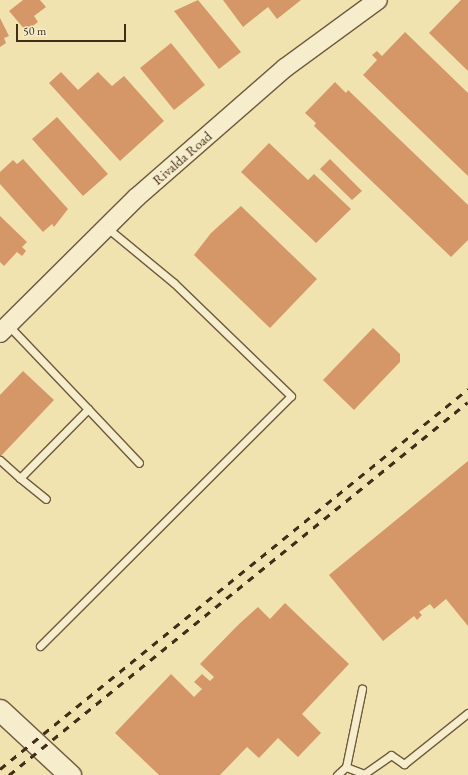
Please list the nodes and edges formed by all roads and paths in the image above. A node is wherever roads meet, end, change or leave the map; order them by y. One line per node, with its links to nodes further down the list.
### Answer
1 (378, 0): 2 (street, Rivalda Road)
2 (106, 226): 3 (street, Rivalda Road); 9 (lane)
3 (4, 329): 4 (lane)
4 (88, 409): 6 (lane); 7 (lane)
5 (0, 460): 7 (lane)
6 (139, 463)
7 (20, 478): 8 (lane)
8 (46, 499)
9 (40, 646)
10 (362, 689): 13 (lane)
11 (0, 710): 14 (main road)
12 (468, 713): 13 (lane)
13 (346, 767): 15 (lane)
14 (70, 775)
15 (337, 775)

